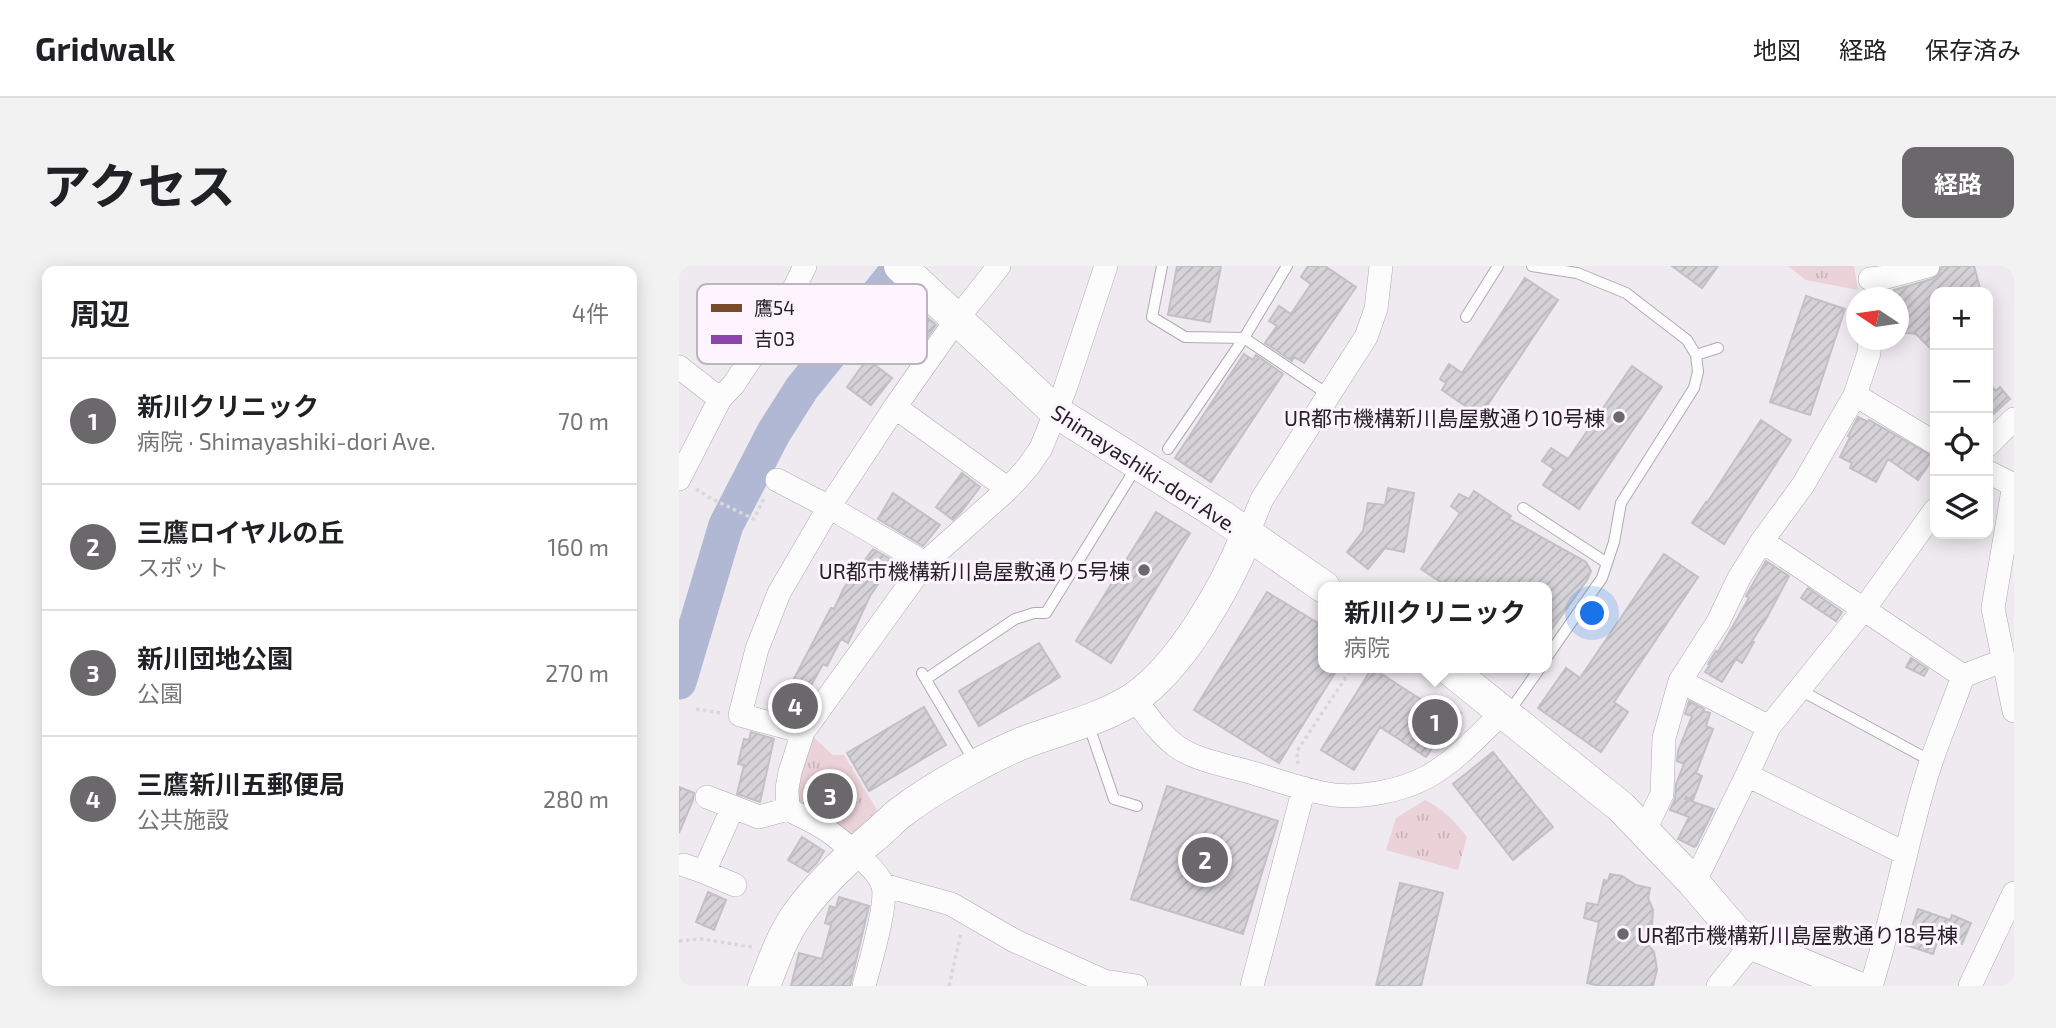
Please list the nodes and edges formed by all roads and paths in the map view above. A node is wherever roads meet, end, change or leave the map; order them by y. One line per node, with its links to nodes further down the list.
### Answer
1 (806, 266): 11 (street)
2 (999, 266): 14 (street)
3 (1106, 266): 27 (street)
4 (1163, 266): 15 (lane)
5 (1287, 266): 15 (lane)
6 (1381, 266): 23 (street)
7 (1498, 266): 13 (lane)
8 (1532, 266): 18 (lane)
9 (1928, 266): 10 (street)
10 (1869, 281)
11 (797, 284)
12 (927, 291): 14 (street, Shimayashiki-dori Ave.)
13 (1466, 317)
14 (957, 319): 19 (street); 27 (street, Shimayashiki-dori Ave.)
15 (1244, 338): 23 (lane); 31 (lane)
16 (1718, 348): 18 (lane)
17 (1869, 350): 24 (street)
18 (1696, 355): 45 (lane)
19 (927, 362)
20 (747, 364): 25 (street)
21 (925, 364): 26 (street)
22 (679, 367): 25 (street)
23 (1329, 395): 42 (street)
24 (1855, 395): 29 (street); 43 (street)
25 (720, 399): 34 (street)
26 (895, 407): 37 (street); 39 (street)
27 (1056, 412): 32 (street, Shimayashiki-dori Ave.); 37 (street)
28 (2014, 419): 30 (street)
29 (1930, 440)
30 (1993, 440)
31 (1168, 449)
32 (1139, 464): 42 (street, Shimayashiki-dori Ave.); 63 (lane)
33 (1993, 474): 35 (street)
34 (679, 480)
35 (2014, 484): 49 (street)
36 (772, 485): 38 (path); 39 (street)
37 (1008, 489): 44 (street)
38 (712, 499)
39 (829, 506): 44 (street); 61 (street)
40 (1523, 508): 45 (lane)
41 (1930, 517): 47 (street)
42 (1247, 535): 46 (street, Shimayashiki-dori Ave.); 56 (street)
43 (1762, 541): 47 (street); 54 (street)
44 (925, 563): 61 (street)
45 (1607, 563): 48 (lane)
46 (1318, 583)
47 (1864, 609): 53 (street); 55 (street)
48 (1552, 650)
49 (2002, 661): 53 (street); 57 (street)
50 (1349, 673): 65 (path)
51 (1454, 673): 58 (street)
52 (1536, 673): 58 (lane)
53 (1963, 676): 62 (street)
54 (1680, 681): 60 (street); 70 (street)
55 (1798, 690): 60 (street); 62 (lane)
56 (1134, 698): 59 (street); 65 (street)
57 (2014, 710)
58 (1506, 713): 65 (street); 70 (street)
59 (1087, 721): 63 (street); 67 (lane)
60 (1769, 727): 64 (street)
61 (803, 732): 69 (street)
62 (1931, 761): 72 (street)
63 (977, 766): 71 (street)
64 (1747, 775): 72 (street); 73 (street)
65 (1302, 788): 85 (street)
66 (707, 797): 68 (street)
67 (1137, 806)
68 (733, 807): 69 (street); 74 (street)
69 (788, 809): 71 (street)
70 (1644, 830): 73 (street)
71 (854, 853): 75 (street); 80 (street)
72 (1906, 854): 88 (street)
73 (1695, 883): 79 (street)
74 (735, 885)
75 (883, 885): 77 (street); 82 (street)
76 (2014, 893): 89 (street)
77 (965, 912): 83 (path); 84 (street)
78 (679, 941): 80 (path)
79 (1752, 944): 86 (street); 87 (street)
80 (778, 951): 81 (street)
81 (764, 986)
82 (864, 986)
83 (949, 986)
84 (1135, 986)
85 (1252, 986)
86 (1718, 986)
87 (1854, 986)
88 (1871, 986)
89 (1970, 986)

